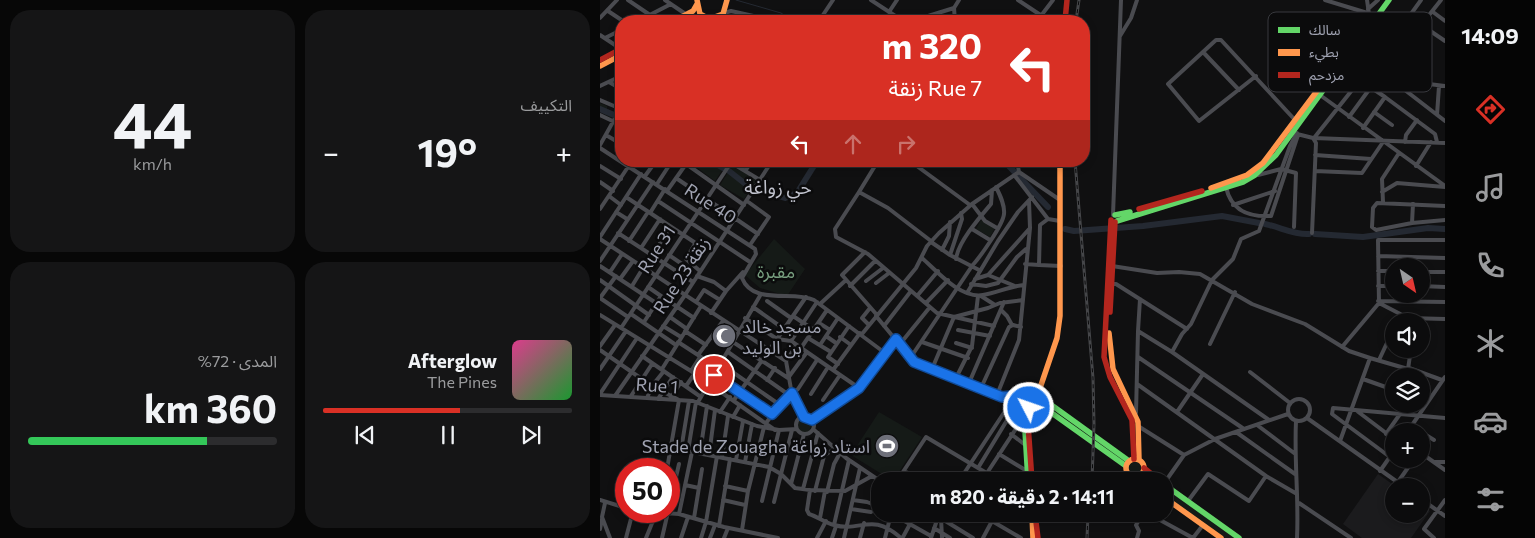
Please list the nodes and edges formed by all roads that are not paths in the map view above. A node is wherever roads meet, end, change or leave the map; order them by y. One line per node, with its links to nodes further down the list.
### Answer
1 (610, 0): 19 (street)
2 (628, 0): 32 (street)
3 (665, 0): 21 (street)
4 (833, 0): 37 (street)
5 (871, 0): 25 (street)
6 (897, 0): 25 (street)
7 (959, 0): 23 (street)
8 (1018, 0): 41 (street)
9 (1053, 0): 42 (street)
10 (1067, 0): 43 (main road)
11 (1121, 0): 51 (street)
12 (1137, 0): 51 (street)
13 (1325, 0): 26 (street)
14 (1378, 0): 27 (street)
15 (1385, 0): 28 (main road)
16 (1389, 0): 29 (main road)
17 (1421, 0): 30 (street)
18 (1443, 0): 31 (street)
19 (616, 2): 24 (street)
20 (696, 2): 34 (main road); 35 (main road)
21 (671, 4): 32 (street); 33 (street)
22 (727, 6): 36 (street)
23 (954, 8): 39 (street); 40 (street)
24 (608, 11): 44 (street); 45 (street)
25 (889, 12): 38 (street)
26 (1367, 12)
27 (1371, 12)
28 (1371, 12)
29 (1380, 12)
30 (1412, 12)
31 (1433, 12): 46 (street)
32 (650, 15)
33 (684, 15)
34 (690, 15)
35 (702, 15)
36 (757, 15)
37 (823, 15)
38 (894, 15)
39 (931, 15)
40 (955, 15)
41 (1040, 15)
42 (1042, 15)
43 (1066, 15)
44 (615, 16)
45 (600, 18)
46 (1445, 21)
47 (1432, 32): 52 (street)
48 (615, 33): 50 (street)
49 (600, 35): 50 (street)
50 (605, 38): 53 (street)
51 (1119, 38): 173 (street)
52 (1445, 41)
53 (615, 45)
54 (615, 52): 57 (main road)
55 (1203, 52): 59 (street); 67 (street); 67 (street)
56 (615, 58): 58 (main road)
57 (600, 60)
58 (600, 66)
59 (1256, 76): 67 (street); 68 (street)
60 (615, 79): 61 (street)
61 (609, 82): 63 (street); 64 (street)
62 (1432, 85): 65 (street)
63 (600, 86)
64 (615, 86)
65 (1439, 86): 66 (street); 83 (street)
66 (1445, 86)
67 (1239, 90)
68 (1268, 91)
69 (1269, 92): 89 (street)
70 (1319, 92): 89 (main road)
71 (1322, 92): 76 (main road)
72 (1351, 92): 80 (street)
73 (1367, 92): 84 (street)
74 (1378, 92): 77 (street)
75 (1406, 92): 83 (street)
76 (1320, 95): 80 (street); 89 (main road)
77 (1385, 97): 81 (street); 86 (street)
78 (600, 100): 79 (street)
79 (615, 106)
80 (1339, 109): 84 (street); 92 (street)
81 (1374, 112): 88 (street); 90 (street)
82 (600, 115): 85 (street)
83 (1437, 115): 87 (street)
84 (1349, 117): 90 (street)
85 (614, 120): 91 (street)
86 (1416, 120): 96 (street); 98 (street)
87 (1445, 121)
88 (1392, 125)
89 (1296, 127): 92 (street); 121 (street); 122 (street); 127 (main road); 173 (main road)
90 (1363, 128): 95 (street)
91 (606, 135): 93 (street); 94 (street)
92 (1314, 138): 95 (street); 102 (street)
93 (602, 139): 100 (street)
94 (615, 140)
95 (1383, 142): 96 (street); 101 (street); 104 (street)
96 (1405, 142): 97 (street)
97 (1431, 142): 98 (street); 106 (street)
98 (1437, 142): 99 (street)
99 (1445, 143)
100 (600, 146): 103 (street, Rue 40)
101 (1399, 153): 106 (street); 142 (street)
102 (1315, 155): 104 (street); 124 (street)
103 (615, 156)
104 (1371, 159): 124 (street)
105 (600, 166): 129 (street)
106 (1416, 166): 135 (street)
107 (628, 167): 129 (street)
108 (631, 167): 126 (street, Rue 40)
109 (650, 167): 126 (street)
110 (667, 167): 132 (street)
111 (682, 167): 128 (street)
112 (690, 167): 133 (street)
113 (727, 167): 133 (street, Rue 31)
114 (738, 167): 123 (street)
115 (748, 167): 123 (street)
116 (768, 167): 130 (street, Rue 23 زنقة)
117 (874, 167): 140 (street)
118 (919, 167): 154 (street)
119 (1017, 167): 125 (street)
120 (1060, 167): 147 (main road)
121 (1281, 169): 122 (street); 127 (street); 138 (street)
122 (1287, 170): 141 (street); 179 (street)
123 (745, 171): 130 (street)
124 (1315, 171): 186 (street)
125 (1017, 174): 136 (street); 145 (street); 147 (street)
126 (643, 175): 132 (street, Rue 40); 144 (street)
127 (1255, 175): 134 (main road)
128 (676, 178): 137 (street); 146 (street)
129 (621, 179): 139 (street)
130 (760, 180): 149 (street, Rue 23 زنقة)
131 (600, 182): 139 (street)
132 (655, 183): 137 (street, Rue 40); 153 (street)
133 (716, 186): 146 (street, Rue 31); 157 (street)
134 (1226, 187): 158 (street); 173 (main road)
135 (1445, 187): 142 (street)
136 (994, 189): 154 (street); 165 (street); 181 (street)
137 (666, 190): 148 (street); 161 (street, Rue 40)
138 (1274, 190): 141 (street); 158 (street); 166 (street)
139 (612, 191): 143 (street)
140 (859, 192): 194 (street); 201 (street)
141 (1280, 192): 166 (street)
142 (1382, 192): 151 (street)
143 (609, 196): 152 (street); 156 (street)
144 (626, 197): 153 (street); 156 (street)
145 (1032, 197): 150 (street); 170 (street)
146 (706, 198): 161 (street, Rue 31); 167 (street)
147 (1060, 200): 172 (main road)
148 (658, 201): 163 (street); 175 (street)
149 (747, 201): 157 (street, Rue 23 زنقة); 188 (street)
150 (1029, 201): 182 (street); 210 (street)
151 (1383, 202): 155 (street); 176 (street)
152 (602, 204): 160 (street)
153 (637, 204): 163 (street); 168 (street)
154 (971, 204): 164 (street); 165 (street)
155 (1413, 204): 159 (street); 176 (street)
156 (621, 205): 162 (street)
157 (744, 205): 167 (street, Rue 23 زنقة)
158 (1233, 205): 166 (street)
159 (1445, 206)
160 (600, 209)
161 (698, 211): 175 (street, Rue 31); 184 (street, Rue 40)
162 (616, 212): 168 (street); 180 (street)
163 (649, 212): 169 (street); 193 (street)
164 (961, 213): 174 (street); 205 (street)
165 (981, 215): 181 (street); 183 (street)
166 (1264, 216): 245 (street)
167 (735, 218): 184 (street, Rue 23 زنقة); 188 (street)
168 (627, 219): 185 (street)
169 (660, 219): 178 (street); 198 (street)
170 (1048, 219): 172 (street); 218 (street)
171 (1445, 220): 176 (street)
172 (1060, 221): 221 (main road)
173 (1114, 221): 189 (main road)
174 (950, 222): 194 (street); 200 (street)
175 (690, 223): 187 (street, Rue 31); 195 (street)
176 (1412, 223)
177 (600, 224): 180 (street)
178 (671, 227): 187 (street); 203 (street)
179 (1294, 227)
180 (606, 228): 190 (street)
181 (997, 228): 191 (street)
182 (1030, 228): 199 (street); 235 (street)
183 (972, 229): 191 (street); 209 (street)
184 (727, 230): 195 (street, Rue 23 زنقة); 196 (street, Rue 40)
185 (618, 233): 193 (street); 197 (street)
186 (1312, 233)
187 (682, 234): 204 (street, Rue 31); 226 (street)
188 (758, 234): 196 (street)
189 (1112, 235): 222 (main road); 509 (main road)
190 (600, 238): 197 (street)
191 (990, 240): 220 (street)
192 (1445, 240): 206 (street)
193 (629, 241): 198 (street)
194 (931, 241): 200 (street); 207 (street)
195 (719, 242): 214 (street); 226 (street, Rue 23 زنقة)
196 (750, 245): 214 (street, Rue 40)
197 (610, 246): 202 (street); 211 (street)
198 (641, 248): 203 (street)
199 (1026, 248): 217 (street); 244 (street)
200 (942, 250): 205 (street)
201 (865, 252): 213 (street); 242 (street)
202 (622, 254): 212 (street); 230 (street)
203 (652, 255): 215 (street)
204 (668, 255): 215 (street, Rue 31); 216 (street)
205 (950, 256): 209 (street)
206 (1378, 256): 208 (street); 228 (street)
207 (922, 258): 227 (street); 249 (street)
208 (1445, 258)
209 (956, 259): 220 (street)
210 (985, 260): 225 (street); 235 (street)
211 (600, 261)
212 (633, 261): 223 (street); 239 (street)
213 (875, 261): 224 (street); 255 (street)
214 (750, 262): 231 (street)
215 (664, 263): 237 (street, Rue 31); 246 (street)
216 (682, 264)
217 (1025, 264): 218 (street); 252 (street)
218 (1038, 265): 221 (street)
219 (600, 266): 230 (street)
220 (972, 266): 225 (street); 262 (street)
221 (1061, 266): 409 (main road)
222 (1112, 266): 245 (street); 251 (main road)
223 (643, 268): 237 (street); 254 (street)
224 (883, 268): 234 (street); 247 (street)
225 (979, 270): 240 (street)
226 (700, 271): 238 (street, Rue 23 زنقة)
227 (938, 271): 243 (street); 271 (street)
228 (1378, 271): 229 (street); 257 (street)
229 (1385, 271)
230 (610, 272): 236 (street)
231 (744, 272): 263 (street); 268 (street)
232 (1430, 272): 233 (street)
233 (1445, 272)
234 (889, 273): 248 (street); 249 (street)
235 (989, 273): 240 (street); 244 (street)
236 (616, 276): 239 (street); 253 (street)
237 (655, 276): 260 (street, Rue 31); 269 (street)
238 (697, 276): 246 (street, Rue 23 زنقة); 263 (street)
239 (620, 279): 254 (street)
240 (975, 279): 250 (street)
241 (600, 280): 253 (street)
242 (846, 280): 255 (street); 284 (street)
243 (948, 280): 262 (street); 285 (street)
244 (1001, 280): 250 (street); 256 (street)
245 (1212, 280): 265 (street); 327 (street)
246 (693, 282): 269 (street, Rue 23 زنقة)
247 (866, 282)
248 (876, 283)
249 (902, 284): 264 (street); 302 (street)
250 (971, 284): 266 (street)
251 (1112, 284): 275 (street); 458 (main road)
252 (1024, 285): 256 (street); 277 (street)
253 (608, 286): 274 (street); 287 (street)
254 (632, 286): 267 (street)
255 (850, 286): 292 (street)
256 (1015, 286): 272 (street)
257 (1378, 286): 258 (street); 281 (street)
258 (1385, 286)
259 (1430, 286): 261 (street)
260 (648, 287): 267 (street, Rue 31); 270 (street)
261 (1445, 287)
262 (958, 288): 266 (street); 298 (street)
263 (726, 291): 276 (street)
264 (911, 291): 271 (street); 322 (street)
265 (1235, 292): 353 (street); 360 (street)
266 (967, 293): 272 (street)
267 (642, 294): 283 (street); 287 (street, Rue 31)
268 (761, 294): 273 (street); 290 (street)
269 (685, 295): 279 (street); 288 (street, Rue 23 زنقة)
270 (661, 296): 283 (street); 288 (street)
271 (917, 296): 285 (street)
272 (979, 296): 286 (street); 294 (street)
273 (806, 297): 284 (street); 304 (street)
274 (600, 298): 301 (street)
275 (1140, 299): 327 (street); 334 (street)
276 (720, 300): 279 (street); 296 (street)
277 (1023, 300): 280 (street); 325 (street)
278 (767, 301): 304 (street)
279 (696, 302): 289 (street)
280 (1004, 302): 286 (street); 295 (street)
281 (1379, 302): 282 (street); 297 (street); 360 (street)
282 (1445, 302)
283 (656, 303): 299 (street)
284 (818, 303): 293 (street); 314 (street)
285 (926, 303): 291 (street)
286 (995, 305): 294 (street)
287 (635, 306): 299 (street); 301 (street, Rue 31)
288 (677, 306): 303 (street, Rue 23 زنقة); 306 (street)
289 (701, 306): 296 (street); 306 (street)
290 (753, 307): 307 (street); 326 (street)
291 (930, 307): 298 (street); 352 (street)
292 (870, 308): 302 (street); 318 (street)
293 (827, 310): 308 (street); 316 (street)
294 (978, 310): 305 (street); 312 (street)
295 (1001, 310): 319 (street); 323 (street)
296 (711, 313): 311 (street)
297 (1397, 313)
298 (941, 314): 305 (street); 348 (street)
299 (648, 315): 313 (street)
300 (602, 316): 315 (street); 317 (street)
301 (630, 316): 313 (street); 324 (street, Rue 31)
302 (876, 316): 318 (street); 322 (street)
303 (670, 317): 320 (street, Rue 23 زنقة); 328 (street)
304 (792, 317): 314 (street); 326 (street)
305 (954, 317): 312 (street); 362 (street)
306 (694, 318): 328 (street)
307 (745, 318): 333 (street); 344 (street)
308 (838, 318): 321 (street); 330 (street)
309 (1430, 320): 310 (street)
310 (1445, 320)
311 (723, 321): 333 (street); 354 (street)
312 (976, 321): 323 (street); 337 (street)
313 (644, 322): 335 (street)
314 (803, 322): 329 (street); 346 (street)
315 (600, 323)
316 (819, 323): 329 (street); 330 (street)
317 (615, 325): 324 (street); 357 (street)
318 (869, 325): 336 (street)
319 (1012, 325): 325 (street); 423 (street)
320 (664, 326): 335 (street, Rue 23 زنقة); 340 (street)
321 (848, 326): 336 (street); 341 (street)
322 (884, 326): 345 (street)
323 (994, 326): 339 (street)
324 (621, 328): 332 (street)
325 (1021, 328): 430 (street)
326 (784, 329): 344 (street)
327 (1187, 329): 369 (street)
328 (686, 330): 340 (street); 354 (street)
329 (814, 330): 343 (street)
330 (830, 330): 338 (street)
331 (958, 330): 337 (street)
332 (626, 331): 342 (street); 371 (street)
333 (739, 331): 347 (street); 364 (street)
334 (1138, 331): 369 (street); 375 (street)
335 (659, 333): 350 (street); 358 (street, Rue 23 زنقة)
336 (861, 334): 356 (street); 370 (street)
337 (975, 334): 339 (street); 363 (street)
338 (826, 336): 351 (street); 355 (street)
339 (990, 336): 416 (street)
340 (681, 337): 350 (street)
341 (840, 337): 351 (street); 356 (street)
342 (637, 338): 358 (street); 385 (street)
343 (808, 338): 355 (street); 359 (street)
344 (777, 339): 346 (street); 364 (street)
345 (896, 339): 352 (street); 370 (street)
346 (791, 341): 359 (street)
347 (733, 342): 366 (street); 380 (street)
348 (922, 342): 362 (street); 374 (street)
349 (956, 343): 363 (street)
350 (677, 344): 373 (street); 376 (street)
351 (836, 344): 368 (street)
352 (900, 344): 374 (street)
353 (1210, 344)
354 (706, 345): 373 (street)
355 (820, 345): 368 (street)
356 (851, 345): 388 (street)
357 (600, 346)
358 (649, 346): 372 (street, Rue 23 زنقة); 376 (street)
359 (799, 347): 367 (street); 383 (street)
360 (1342, 347): 378 (street)
361 (1385, 347): 382 (street)
362 (941, 348): 377 (street); 394 (street)
363 (972, 348): 377 (street)
364 (770, 349): 380 (street); 383 (street)
365 (600, 350): 371 (street)
366 (728, 352): 387 (street); 398 (street)
367 (807, 352): 381 (street); 406 (street)
368 (830, 352): 388 (street)
369 (1172, 352): 401 (street)
370 (885, 353): 422 (street)
371 (610, 356): 384 (street); 385 (street)
372 (642, 356): 386 (street); 397 (street, Rue 23 زنقة)
373 (699, 356): 393 (street); 399 (street)
374 (911, 357): 394 (street)
375 (1138, 357): 417 (street); 426 (street)
376 (669, 358): 395 (street); 399 (street)
377 (968, 358): 407 (street)
378 (1370, 358): 382 (street); 410 (street)
379 (1411, 358): 391 (street)
380 (763, 360): 390 (street); 398 (street)
381 (817, 360): 389 (street); 427 (street)
382 (1379, 360): 391 (street)
383 (786, 361): 406 (street)
384 (602, 362): 392 (street)
385 (621, 364): 397 (street); 429 (street)
386 (652, 364): 395 (street); 408 (street)
387 (721, 364): 393 (street); 413 (street)
388 (838, 364): 396 (street)
389 (828, 367): 396 (street); 428 (street)
390 (775, 368): 406 (street); 412 (street)
391 (1409, 368)
392 (600, 369)
393 (718, 369): 402 (street)
394 (932, 369): 407 (street)
395 (663, 370): 405 (street); 419 (street)
396 (833, 370): 403 (street)
397 (631, 371): 408 (street); 431 (street, Rue 23 زنقة)
398 (755, 371): 412 (street); 413 (street)
399 (693, 372): 415 (street); 420 (street)
400 (1250, 372): 446 (street)
401 (1203, 374): 426 (street); 466 (street)
402 (714, 375): 415 (street); 425 (street)
403 (840, 375): 422 (street); 443 (street)
404 (1430, 375): 411 (street)
405 (673, 377): 414 (street); 424 (street)
406 (788, 378): 427 (street)
407 (956, 378): 416 (street)
408 (643, 379): 419 (street); 432 (street)
409 (1043, 379): 418 (main road); 438 (main road)
410 (1363, 379): 421 (street); 451 (street)
411 (1443, 379): 460 (street)
412 (766, 380): 427 (street)
413 (747, 381): 425 (street); 449 (street)
414 (681, 382): 420 (street); 440 (street)
415 (709, 383): 433 (street); 436 (street)
416 (969, 383): 423 (street)
417 (1137, 384): 454 (street); 458 (street)
418 (1032, 385): 434 (main road); 438 (main road)
419 (652, 386): 424 (street); 435 (street)
420 (686, 386): 433 (street)
421 (1385, 387)
422 (859, 388): 464 (street)
423 (982, 388): 430 (street)
424 (662, 392): 439 (street); 440 (street)
425 (740, 392): 442 (street); 455 (street)
426 (1190, 393): 454 (street); 479 (street)
427 (791, 394): 449 (street); 461 (street)
428 (811, 394)
429 (600, 395): 431 (street, Rue 1)
430 (996, 395): 437 (street)
431 (615, 396): 432 (street, Rue 1)
432 (631, 396): 435 (street, Rue 1)
433 (701, 397): 445 (street)
434 (1022, 397): 437 (street); 438 (main road); 465 (main road)
435 (647, 398): 439 (street, Rue 1)
436 (730, 398): 442 (street); 452 (street)
437 (1007, 398): 447 (street)
438 (1036, 398): 509 (main road); 528 (main road)
439 (658, 399): 440 (street, Rue 1)
440 (671, 399): 441 (street, Rue 1)
441 (679, 400): 444 (street, Rue 1); 492 (street)
442 (734, 400): 448 (street)
443 (823, 400)
444 (689, 401): 445 (street, Rue 1); 494 (street)
445 (697, 402): 450 (street, Rue 1); 495 (street)
446 (1290, 403): 456 (street); 462 (street)
447 (1009, 404): 453 (street); 484 (street)
448 (740, 405): 459 (street); 473 (street)
449 (780, 405): 455 (street)
450 (707, 406): 452 (street, Rue 1); 496 (street)
451 (1355, 410): 457 (street); 472 (street); 472 (street); 482 (street)
452 (718, 411): 459 (street, Rue 1); 501 (street)
453 (1012, 412): 465 (street); 486 (street)
454 (1177, 412): 488 (street)
455 (772, 414): 473 (street)
456 (1288, 414): 466 (street); 468 (street)
457 (1400, 414): 460 (street); 469 (street)
458 (1136, 415): 475 (main road)
459 (731, 416): 467 (street, Rue 1); 503 (street)
460 (1418, 416): 463 (street); 470 (street)
461 (804, 417): 464 (street); 476 (street)
462 (1307, 418): 468 (street); 490 (street)
463 (1445, 418)
464 (812, 420): 477 (street)
465 (1021, 420): 485 (street); 491 (main road)
466 (1269, 420): 474 (street)
467 (743, 421): 471 (street, Rue 1); 507 (street)
468 (1296, 421): 498 (street)
469 (1394, 423)
470 (1413, 423)
471 (752, 424): 473 (street, Rue 1); 510 (street)
472 (1346, 424): 490 (street); 499 (street)
473 (765, 425): 478 (street, Rue 1); 513 (street)
474 (1257, 425): 479 (street); 498 (street)
475 (1138, 426): 502 (street); 509 (main road)
476 (794, 429): 478 (street, Rue 1); 483 (street); 533 (street)
477 (813, 429): 481 (street); 483 (street)
478 (777, 430): 516 (street)
479 (1244, 430): 480 (street)
480 (1236, 432): 488 (street); 534 (street)
481 (818, 433): 493 (street); 544 (street)
482 (1385, 433)
483 (804, 434): 539 (street)
484 (991, 434): 486 (street); 514 (street)
485 (1011, 434): 491 (street); 500 (street)
486 (997, 437): 518 (street)
487 (1430, 437): 489 (street)
488 (1215, 439): 502 (street); 536 (street)
489 (1434, 440)
490 (1340, 441): 524 (street)
491 (1024, 444): 523 (main road)
492 (672, 448): 494 (street); 504 (street)
493 (835, 448): 497 (street); 546 (street)
494 (681, 450): 495 (street)
495 (690, 451): 496 (street); 540 (street)
496 (700, 453): 501 (street)
497 (840, 453): 508 (street); 548 (street)
498 (1294, 453): 534 (street)
499 (1385, 453)
500 (999, 454): 523 (street); 527 (street)
501 (709, 455): 503 (street)
502 (1184, 455): 532 (street)
503 (719, 457): 505 (street); 576 (street)
504 (670, 458)
505 (730, 459): 507 (street); 541 (street)
506 (1430, 459): 511 (street)
507 (736, 460): 510 (street)
508 (849, 460): 517 (street); 549 (street)
509 (1132, 461): 519 (main road); 529 (main road)
510 (744, 462): 513 (street)
511 (1434, 462): 512 (street); 521 (street)
512 (1445, 462)
513 (754, 464): 516 (street); 547 (street)
514 (970, 464): 518 (street); 522 (street); 525 (street)
515 (1385, 464): 524 (street)
516 (769, 467): 533 (street); 555 (street)
517 (860, 468): 535 (street); 542 (street)
518 (978, 468): 526 (street)
519 (1144, 468): 530 (main road); 531 (main road)
520 (702, 469): 543 (street)
521 (1445, 470)
522 (904, 471)
523 (1027, 471)
524 (1380, 471): 538 (street)
525 (965, 472)
526 (985, 472)
527 (988, 472)
528 (1031, 472)
529 (1128, 472)
530 (1143, 472)
531 (1149, 472)
532 (1172, 472)
533 (781, 474): 539 (street); 557 (street)
534 (1295, 474): 550 (street)
535 (871, 475)
536 (1266, 476): 550 (street); 556 (street)
537 (871, 477): 542 (street)
538 (1391, 478)
539 (791, 484): 544 (street)
540 (685, 485): 543 (street); 565 (street)
541 (725, 486): 547 (street); 552 (street)
542 (856, 487): 549 (street); 553 (street)
543 (700, 488): 573 (street)
544 (803, 489): 546 (street)
545 (1173, 489): 556 (main road)
546 (813, 490): 548 (street); 574 (street)
547 (748, 491): 563 (street)
548 (826, 492): 549 (street); 574 (street)
549 (840, 492): 594 (street)
550 (1297, 494): 559 (street)
551 (600, 500): 558 (street)
552 (723, 500): 563 (street); 593 (street)
553 (853, 500): 560 (street); 566 (street)
554 (1445, 500): 567 (street)
555 (762, 501)
556 (1188, 501): 629 (main road)
557 (774, 502)
558 (605, 503): 562 (street); 570 (street)
559 (1299, 503): 630 (street); 631 (street)
560 (871, 504)
561 (1173, 504): 595 (main road)
562 (615, 505)
563 (745, 506): 601 (street)
564 (1430, 506): 567 (street)
565 (680, 509)
566 (851, 509): 568 (street); 596 (street)
567 (1437, 511): 571 (street); 632 (street)
568 (871, 512)
569 (680, 514): 572 (street)
570 (601, 515): 600 (street); 602 (street)
571 (1445, 516)
572 (688, 517): 573 (street); 609 (street)
573 (694, 518): 576 (street)
574 (820, 518): 575 (street)
575 (826, 521): 594 (street); 614 (street)
576 (706, 522): 593 (street); 610 (street)
577 (890, 522): 598 (street)
578 (906, 522): 592 (street)
579 (936, 522): 599 (street)
580 (939, 522): 603 (street)
581 (948, 522): 622 (street)
582 (991, 522): 623 (street)
583 (994, 522): 624 (street)
584 (1033, 522): 625 (main road)
585 (1036, 522): 626 (main road)
586 (1138, 522): 627 (street)
587 (1164, 522): 595 (street)
588 (630, 523): 606 (street)
589 (652, 523): 607 (street)
590 (666, 523): 608 (street)
591 (864, 523): 596 (street); 598 (street); 617 (street)
592 (910, 524): 604 (street); 619 (street)
593 (717, 525): 597 (street); 611 (street)
594 (835, 525): 596 (street); 615 (street)
595 (1203, 525): 628 (main road)
596 (848, 526): 616 (street)
597 (728, 528): 601 (street); 612 (street)
598 (888, 528): 618 (street); 619 (street)
599 (934, 528): 603 (street); 604 (street)
600 (600, 530): 602 (street)
601 (742, 530): 613 (street)
602 (607, 532): 605 (street)
603 (941, 533): 620 (street); 621 (street)
604 (931, 537)
605 (610, 538)
606 (626, 538)
607 (646, 538)
608 (662, 538)
609 (681, 538)
610 (701, 538)
611 (710, 538)
612 (724, 538)
613 (778, 538)
614 (816, 538)
615 (832, 538)
616 (844, 538)
617 (860, 538)
618 (884, 538)
619 (903, 538)
620 (942, 538)
621 (950, 538)
622 (973, 538)
623 (983, 538)
624 (1021, 538)
625 (1034, 538)
626 (1038, 538)
627 (1137, 538)
628 (1221, 538)
629 (1239, 538)
630 (1297, 538)
631 (1351, 538)
632 (1434, 538)

